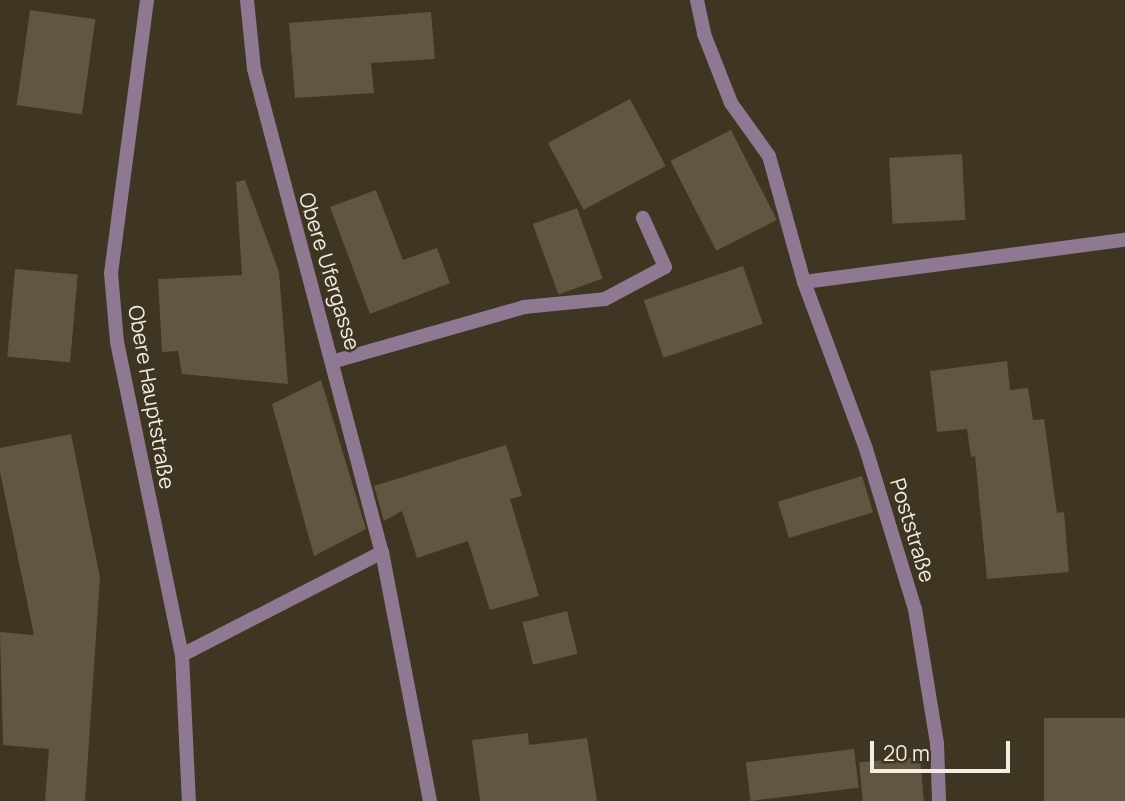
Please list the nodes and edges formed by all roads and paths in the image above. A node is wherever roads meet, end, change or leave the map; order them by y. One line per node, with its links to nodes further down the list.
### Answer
1 (147, 0): 9 (street, Obere Hauptstraße)
2 (247, 0): 7 (street, Obere Ufergasse)
3 (697, 0): 6 (street, Poststraße)
4 (643, 218): 7 (street)
5 (1125, 240): 6 (street)
6 (804, 282): 12 (street, Poststraße)
7 (335, 361): 8 (street, Obere Ufergasse)
8 (382, 552): 9 (street); 11 (street, Obere Ufergasse)
9 (182, 656): 10 (street, Obere Hauptstraße)
10 (189, 801)
11 (430, 801)
12 (939, 801)

